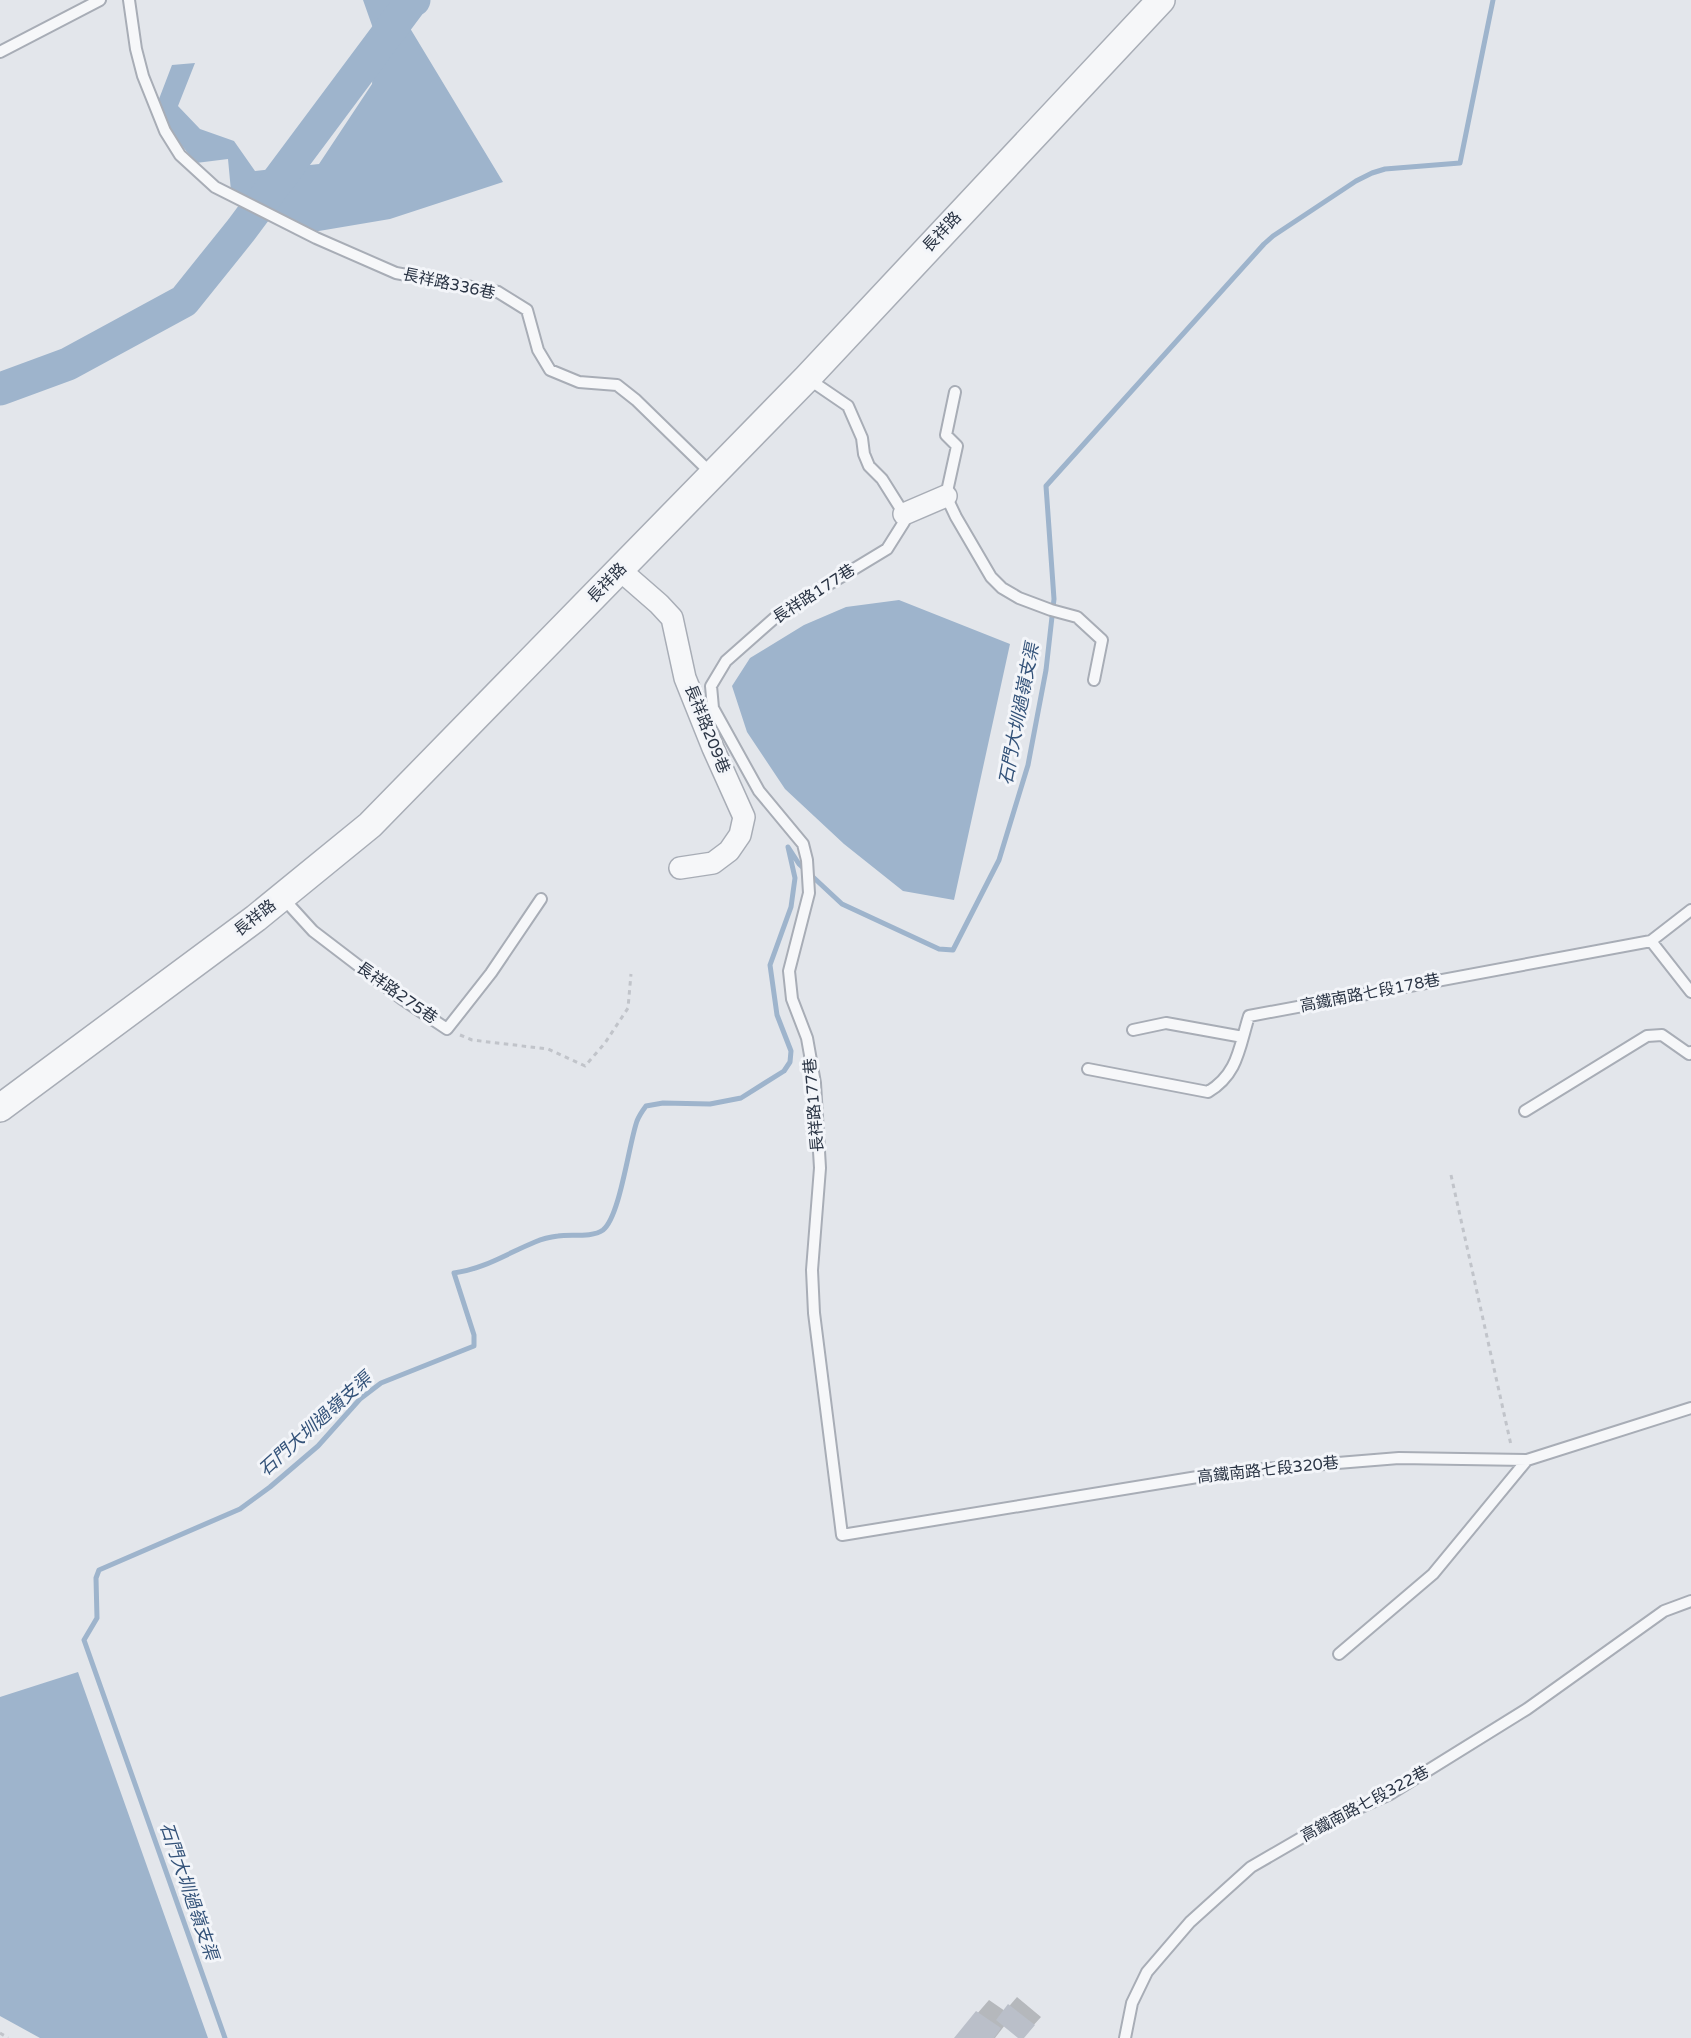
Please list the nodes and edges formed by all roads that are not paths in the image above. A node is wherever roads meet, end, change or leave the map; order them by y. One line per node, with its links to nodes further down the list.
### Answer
1 (100, 0): 4 (lane)
2 (129, 0): 7 (lane, 長祥路336巷)
3 (1161, 0): 5 (street, 長祥路)
4 (0, 52)
5 (807, 378): 7 (street, 長祥路); 9 (lane)
6 (955, 392): 8 (lane)
7 (713, 475): 10 (street, 長祥路)
8 (946, 496): 9 (street); 11 (lane)
9 (904, 514): 26 (lane, 長祥路177巷)
10 (620, 570): 12 (street, 長祥路209巷); 13 (street, 長祥路)
11 (1094, 680)
12 (680, 868)
13 (282, 896): 14 (lane, 長祥路275巷); 22 (street, 長祥路)
14 (541, 899)
15 (1691, 910): 16 (lane, 高鐵南路七段178巷)
16 (1652, 941): 17 (lane); 19 (lane, 高鐵南路七段178巷)
17 (1691, 992)
18 (1134, 1030): 19 (lane)
19 (1243, 1037): 21 (lane, 高鐵南路七段178巷)
20 (1691, 1052): 23 (lane)
21 (1088, 1069)
22 (0, 1108)
23 (1524, 1111)
24 (1691, 1408): 25 (lane, 高鐵南路七段320巷)
25 (1527, 1460): 26 (lane, 高鐵南路七段320巷); 28 (lane)
26 (842, 1535)
27 (1691, 1600): 29 (lane, 高鐵南路七段322巷)
28 (1339, 1654)
29 (1125, 2038)

